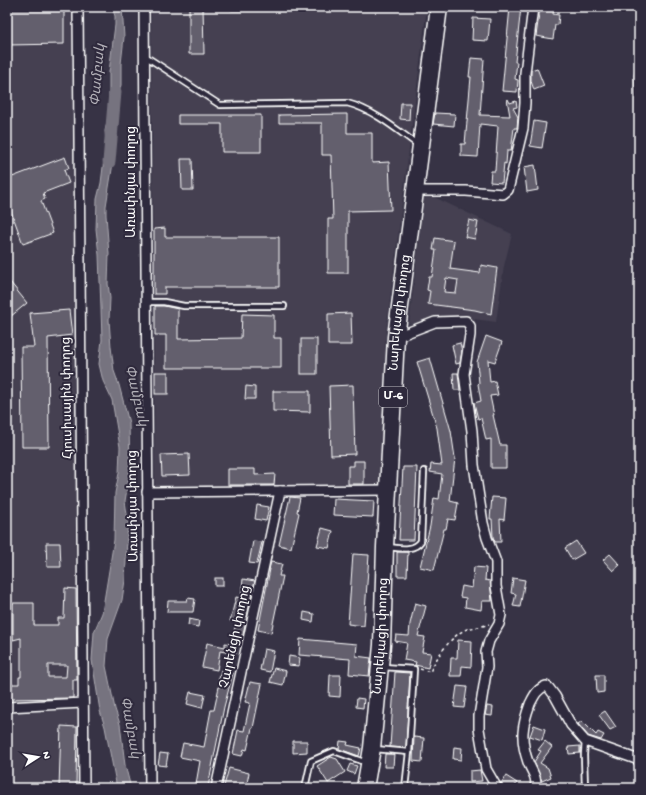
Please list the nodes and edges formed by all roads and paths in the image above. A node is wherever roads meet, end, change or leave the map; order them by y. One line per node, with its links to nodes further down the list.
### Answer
1 (78, 7): 21 (street, Հյուսիսային փողոց)
2 (144, 7): 7 (street, Առափնյա փողոց)
3 (233, 7): 4 (lane)
4 (259, 7)
5 (439, 7): 8 (highway, Նարեկացի փողոց / Մ-6)
6 (533, 7): 9 (street)
7 (144, 56): 8 (lane); 10 (street, Առափնյա փողոց)
8 (422, 147): 9 (highway, Նարեկացի փողոց / Մ-6)
9 (415, 191): 12 (highway, Նարեկացի փողոց / Մ-6)
10 (146, 302): 11 (lane); 16 (street, Առափնյա փողոց)
11 (284, 306)
12 (396, 337): 14 (highway, Նարեկացի փողոց / Մ-6); 33 (street)
13 (424, 471): 17 (lane)
14 (388, 490): 15 (street); 17 (highway, Նարեկացի փողոց / Մ-6)
15 (280, 491): 16 (street); 29 (street, Չարենցի փողոց)
16 (147, 492): 28 (street, Առափնյա փողոց)
17 (385, 547): 19 (highway, Նարեկացի փողոց / Մ-6)
18 (486, 625): 20 (path)
19 (380, 667): 24 (lane); 25 (highway, Նարեկացի փողոց / Մ-6)
20 (420, 669)
21 (83, 703): 22 (street); 27 (street, Հյուսիսային փողոց)
22 (7, 707)
23 (585, 741): 26 (street); 34 (street); 35 (lane)
24 (409, 752): 25 (lane); 32 (lane)
25 (371, 756): 30 (lane); 31 (highway, Նարեկացի փողոց / Մ-6)
26 (639, 760)
27 (84, 788)
28 (150, 788)
29 (216, 788)
30 (305, 788)
31 (364, 788)
32 (404, 788)
33 (497, 788)
34 (535, 788)
35 (585, 788)

